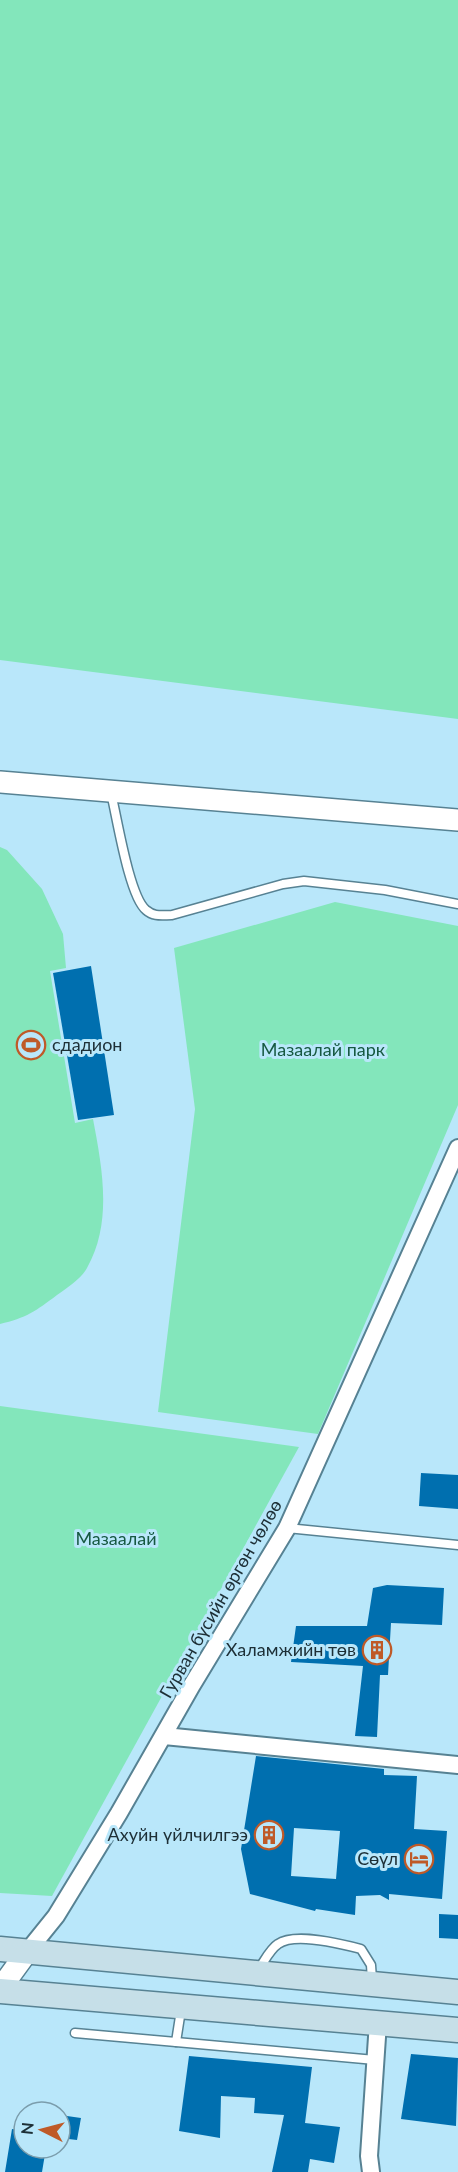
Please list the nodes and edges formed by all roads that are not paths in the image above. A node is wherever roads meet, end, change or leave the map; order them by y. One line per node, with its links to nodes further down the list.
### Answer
1 (0, 782): 2 (street)
2 (111, 791): 3 (street); 4 (lane)
3 (458, 820)
4 (458, 904)
5 (458, 1148): 6 (street, Гурван бүсийн өргөн чөлөө)
6 (287, 1528): 7 (lane); 8 (street, Гурван бүсийн өргөн чөлөө)
7 (458, 1545)
8 (164, 1736): 9 (street); 11 (street, Гурван бүсийн өргөн чөлөө)
9 (458, 1765)
10 (0, 1949): 11 (main road)
11 (27, 1952): 12 (main road); 14 (street)
12 (256, 1973): 13 (main road); 13 (lane)
13 (373, 1984): 15 (main road)
14 (0, 1990): 16 (main road)
15 (458, 1992)
16 (182, 2006): 17 (main road); 20 (lane)
17 (378, 2022): 18 (main road); 21 (street)
18 (458, 2030)
19 (75, 2033): 20 (lane)
20 (176, 2043): 21 (lane)
21 (375, 2060): 22 (street)
22 (371, 2172)

